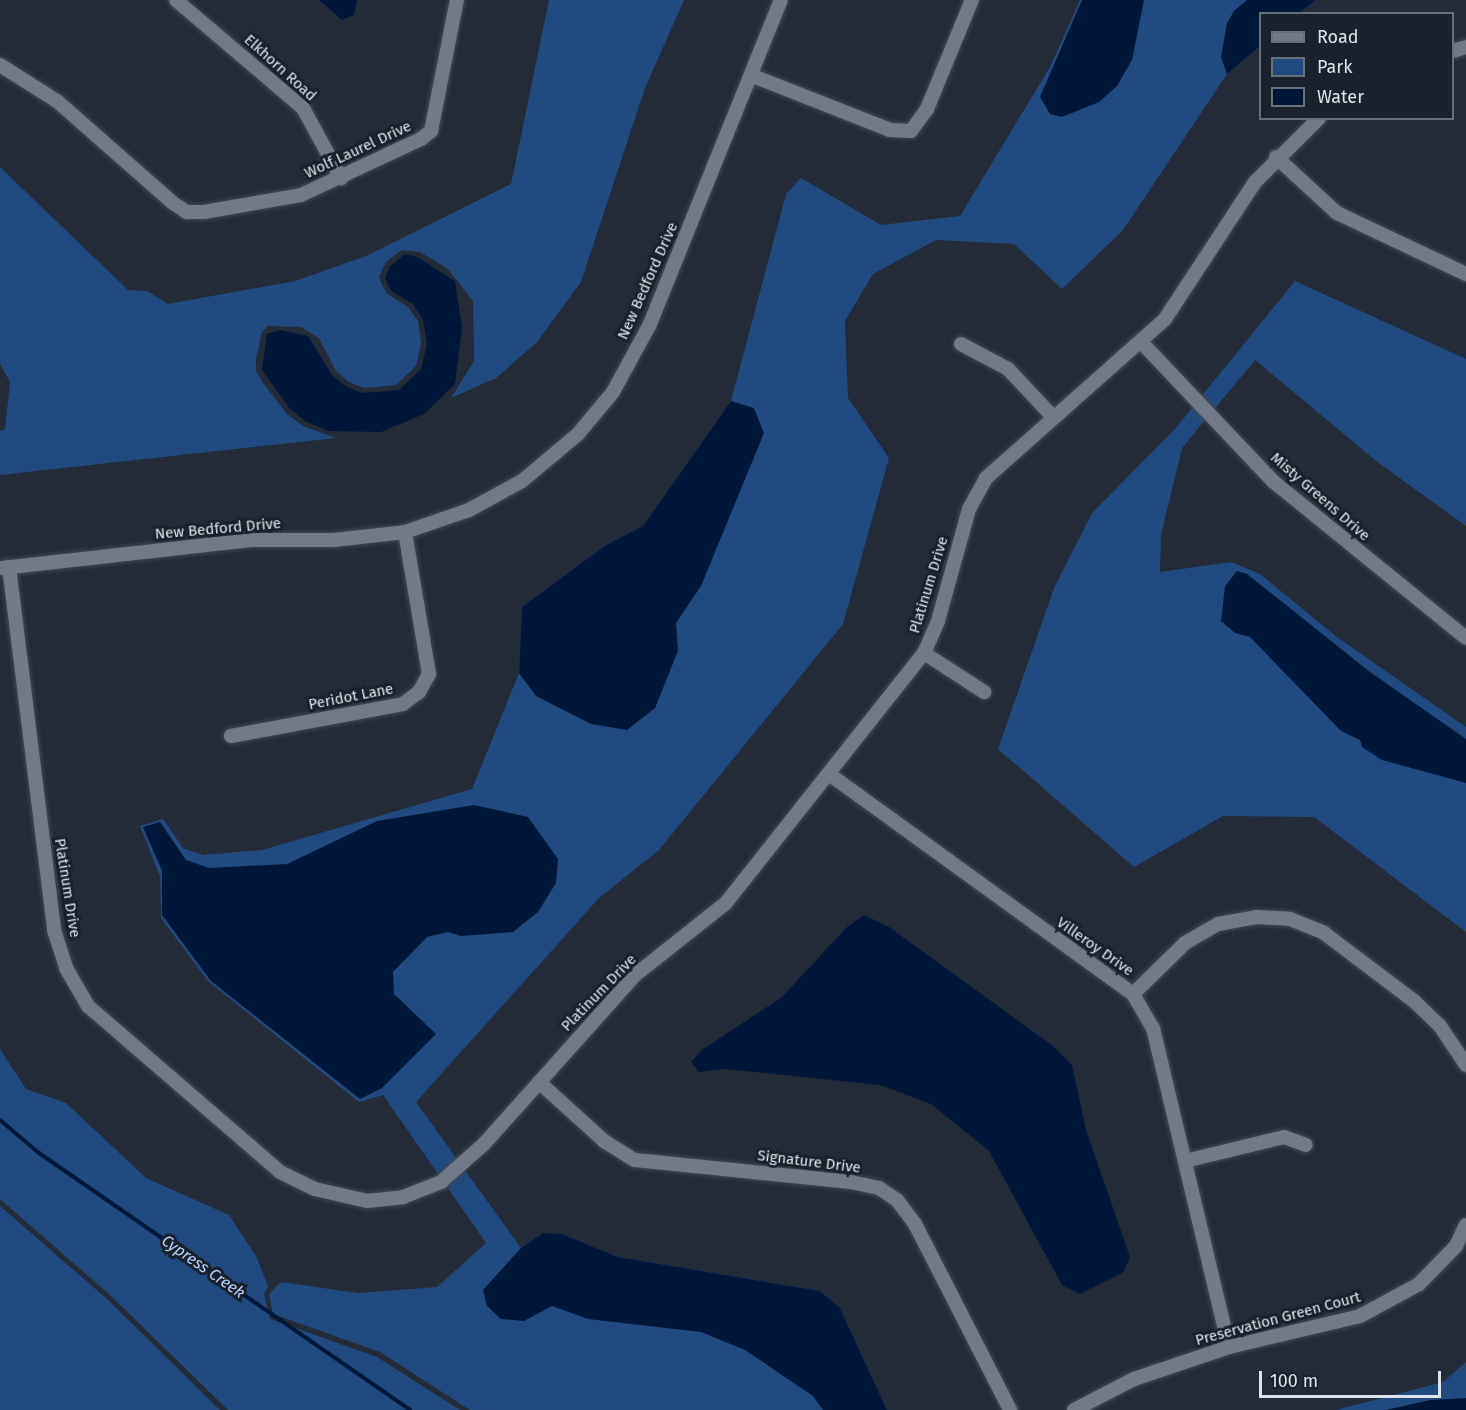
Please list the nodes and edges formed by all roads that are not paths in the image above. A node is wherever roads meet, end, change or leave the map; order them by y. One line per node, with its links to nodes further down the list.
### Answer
1 (176, 0): 9 (street, Elkhorn Road)
2 (457, 0): 9 (street, Wolf Laurel Drive)
3 (781, 0): 6 (street, New Bedford Drive)
4 (972, 0): 6 (street)
5 (0, 65): 9 (street, Wolf Laurel Drive)
6 (753, 76): 14 (street, New Bedford Drive)
7 (1317, 120): 8 (street, Platinum Drive)
8 (1276, 157): 10 (street); 11 (street, Platinum Drive)
9 (341, 178)
10 (1466, 274)
11 (1141, 342): 13 (street, Platinum Drive); 16 (street, Misty Greens Drive)
12 (961, 344): 13 (street)
13 (1053, 417): 17 (street, Platinum Drive)
14 (405, 532): 15 (street, New Bedford Drive); 19 (street, Peridot Lane)
15 (5, 568): 23 (street, Platinum Drive)
16 (1466, 638)
17 (924, 653): 18 (street); 20 (street, Platinum Drive)
18 (984, 692)
19 (231, 736)
20 (829, 774): 21 (street, Villeroy Drive); 23 (street, Platinum Drive)
21 (1133, 994): 22 (street); 25 (street, Villeroy Drive)
22 (1466, 1065)
23 (539, 1082): 28 (street, Signature Drive)
24 (1306, 1145): 25 (street)
25 (1185, 1161): 27 (street, Villeroy Drive)
26 (1466, 1226): 27 (street, Preservation Green Court)
27 (1229, 1347): 29 (street, Preservation Green Court)
28 (1010, 1410)
29 (1074, 1410)

